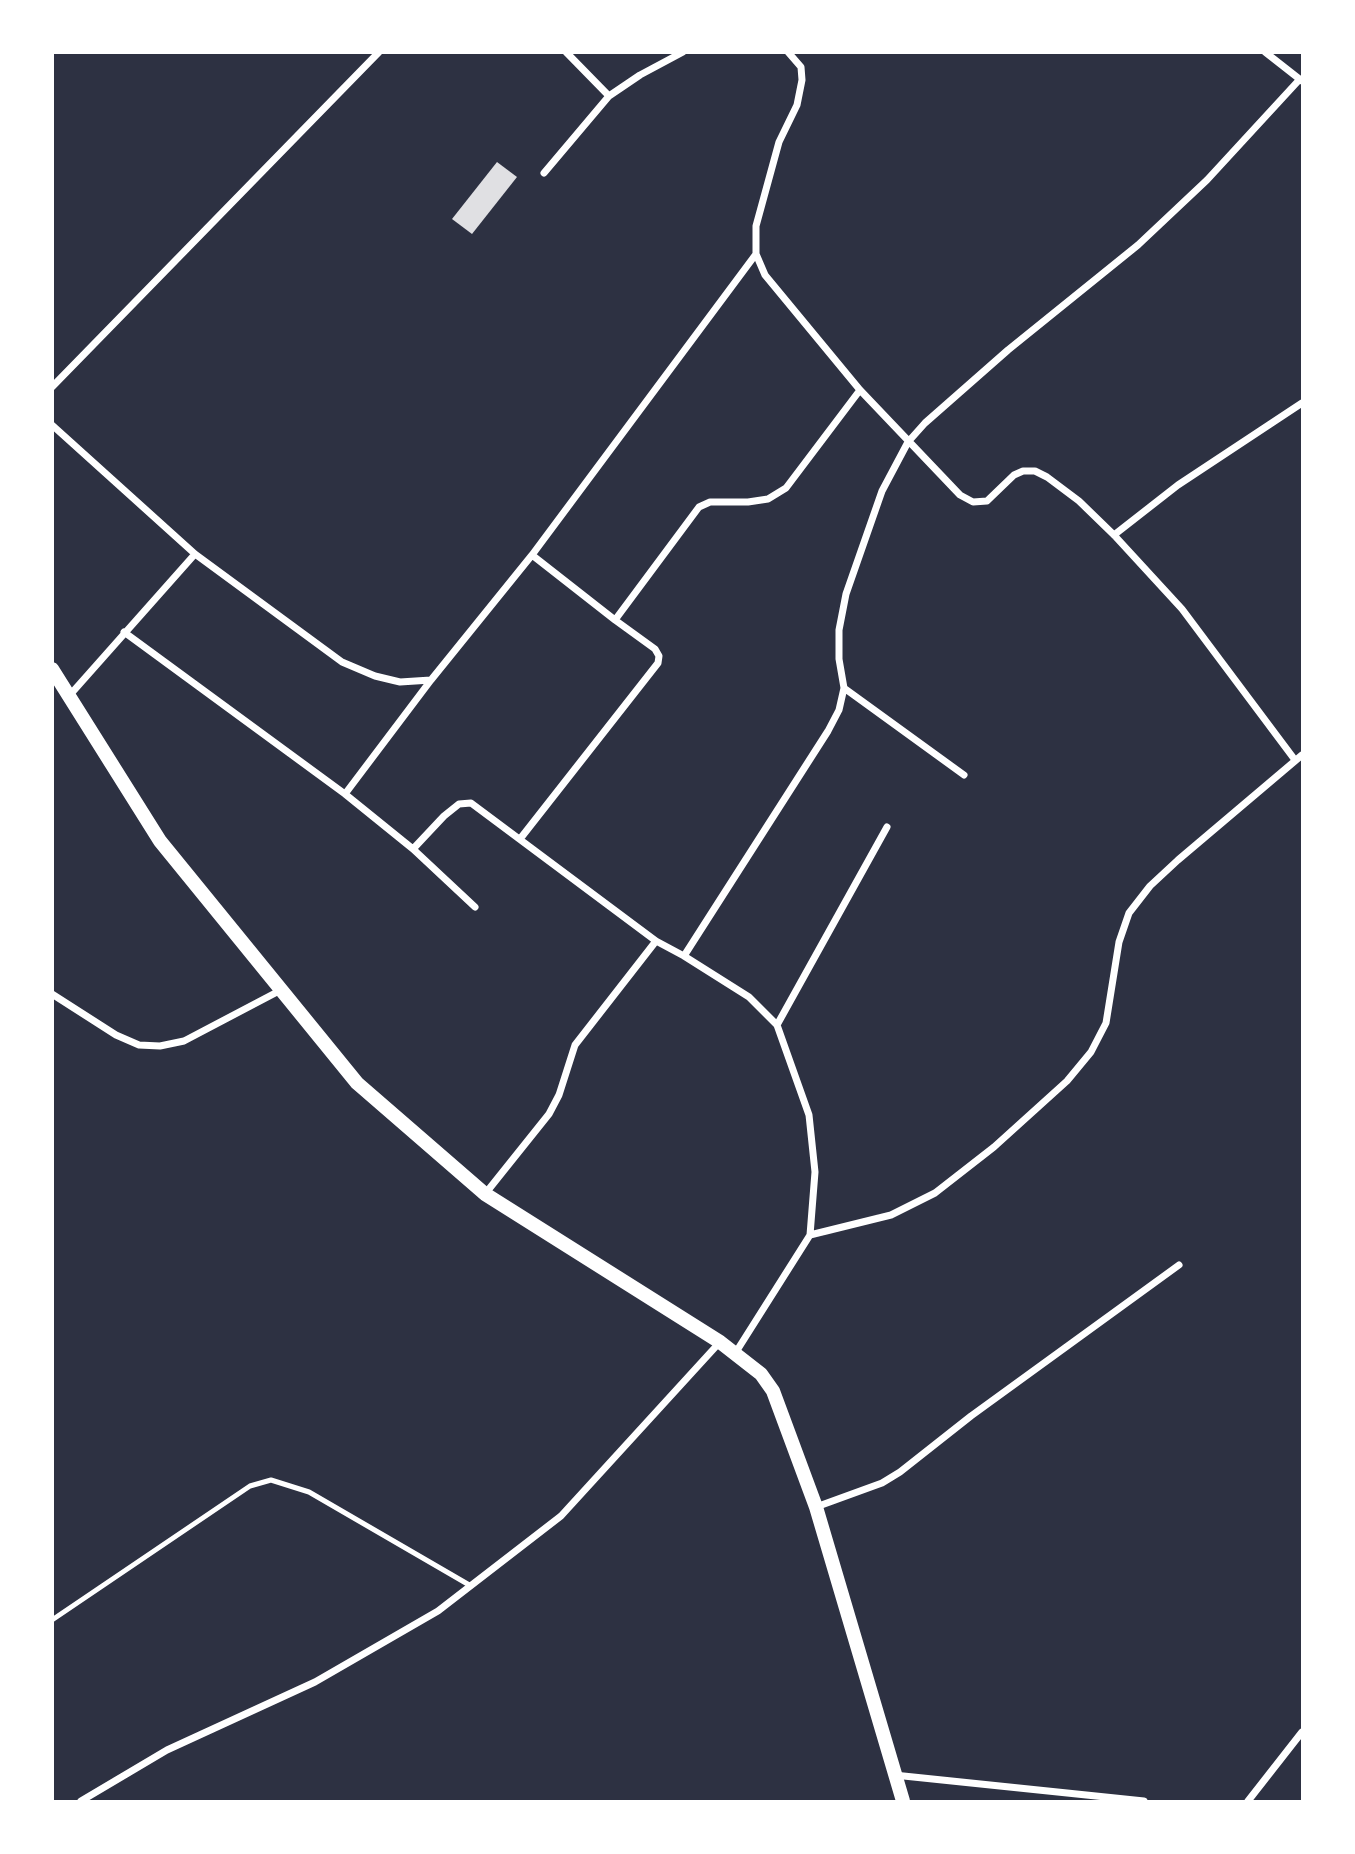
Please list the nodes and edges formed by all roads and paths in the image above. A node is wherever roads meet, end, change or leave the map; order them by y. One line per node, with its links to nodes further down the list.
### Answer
1 (379, 52): 10 (street)
2 (566, 52): 7 (street)
3 (683, 52): 7 (street)
4 (788, 52): 9 (street)
5 (1265, 52): 6 (street)
6 (1301, 80): 14 (street)
7 (609, 96): 8 (street)
8 (544, 173)
9 (756, 254): 11 (street); 17 (street)
10 (52, 387)
11 (860, 390): 14 (street); 18 (street)
12 (1303, 403): 15 (street)
13 (52, 425): 16 (street)
14 (908, 442): 15 (street); 22 (street)
15 (1114, 535): 25 (street)
16 (195, 554): 19 (street); 21 (street)
17 (531, 555): 18 (street); 21 (street)
18 (615, 620): 29 (street)
19 (124, 632): 23 (street); 27 (street)
20 (52, 669): 23 (main road)
21 (431, 680): 27 (street)
22 (844, 688): 26 (street); 33 (street)
23 (69, 697): 34 (main road)
24 (1303, 755): 25 (street)
25 (1296, 761): 38 (street)
26 (964, 775)
27 (345, 794): 30 (street)
28 (887, 827): 36 (street)
29 (520, 839): 30 (street); 32 (street)
30 (413, 849): 31 (street)
31 (475, 907)
32 (656, 941): 33 (street); 37 (street)
33 (684, 956): 36 (street)
34 (281, 990): 35 (street); 37 (main road)
35 (52, 994)
36 (777, 1025): 38 (street)
37 (485, 1194): 40 (main road)
38 (810, 1235): 41 (street)
39 (1179, 1265): 42 (street)
40 (720, 1342): 41 (main road); 43 (street)
41 (736, 1352): 42 (main road)
42 (816, 1507): 46 (main road)
43 (471, 1586): 44 (lane); 47 (street)
44 (52, 1620)
45 (1303, 1732): 50 (street)
46 (894, 1774): 48 (main road); 49 (street)
47 (81, 1801)
48 (902, 1801)
49 (1144, 1801)
50 (1248, 1801)

